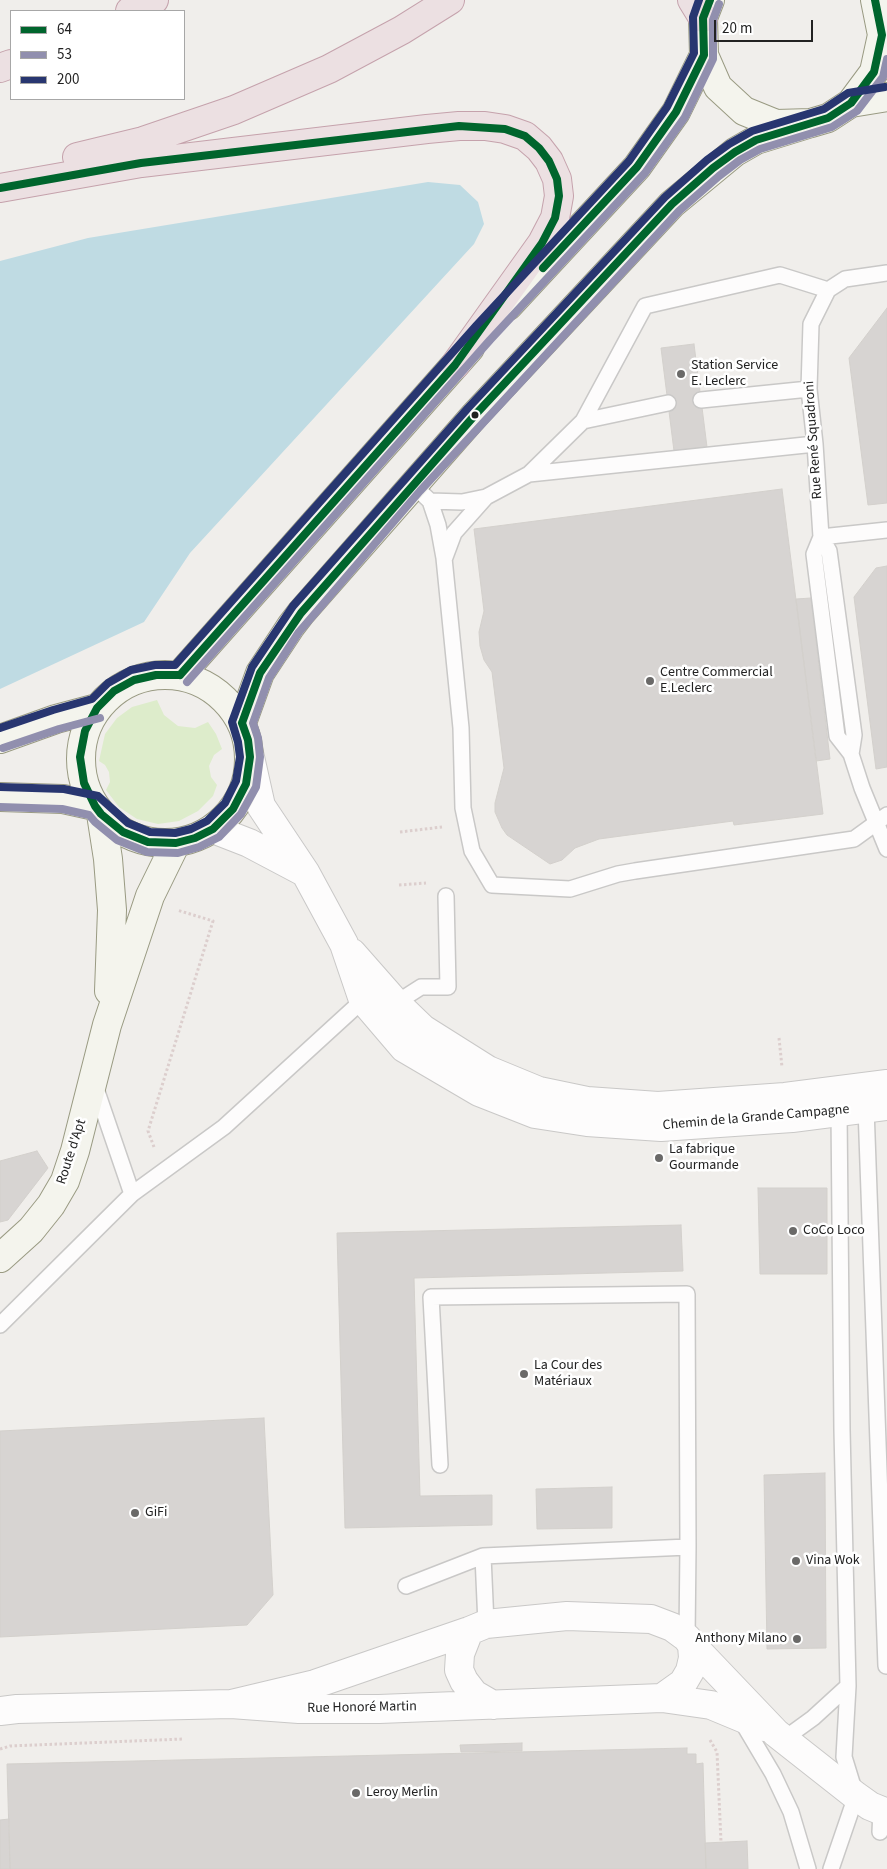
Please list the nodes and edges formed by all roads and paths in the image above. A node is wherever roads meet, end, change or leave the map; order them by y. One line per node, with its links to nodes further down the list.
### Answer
1 (154, 0): 7 (highway)
2 (450, 0): 12 (highway)
3 (875, 0): 10 (main road)
4 (881, 0): 5 (main road)
5 (887, 2)
6 (702, 6): 8 (main road)
7 (132, 10)
8 (704, 55): 11 (main road); 16 (main road)
9 (887, 96): 10 (main road)
10 (852, 102): 11 (main road)
11 (811, 123): 23 (main road)
12 (0, 176)
13 (0, 188): 16 (highway)
14 (887, 273): 15 (lane)
15 (828, 290): 17 (lane, Rue René Squadroni); 20 (lane)
16 (455, 365): 28 (main road)
17 (808, 389): 18 (lane); 21 (lane, Rue René Squadroni)
18 (701, 400)
19 (668, 403): 20 (lane)
20 (583, 421): 22 (lane)
21 (815, 444): 22 (lane); 26 (lane, Rue René Squadroni)
22 (529, 474): 24 (lane)
23 (421, 492): 24 (lane); 27 (lane); 30 (main road)
24 (486, 497): 27 (lane)
25 (887, 530): 26 (lane)
26 (821, 537): 35 (lane, Rue René Squadroni)
27 (444, 558): 36 (lane)
28 (180, 675): 29 (main road); 30 (main road)
29 (97, 708): 31 (main road); 34 (main road)
30 (242, 724): 32 (main road)
31 (0, 739)
32 (250, 757): 37 (main road); 41 (street, Chemin de la Grande Campagne)
33 (0, 797): 34 (main road)
34 (98, 810): 39 (main road); 47 (main road, Route d'Apt)
35 (881, 818): 36 (lane); 40 (lane, Rue René Squadroni)
36 (466, 824): 38 (path)
37 (213, 829): 39 (main road); 41 (street)
38 (400, 832)
39 (176, 843): 47 (main road, Route d'Apt)
40 (887, 849)
41 (305, 872): 44 (street, Chemin de la Grande Campagne)
42 (446, 896): 46 (lane)
43 (175, 909): 52 (path)
44 (344, 944): 45 (street, Chemin de la Grande Campagne); 46 (street, Chemin de la Grande Campagne)
45 (363, 1000): 51 (street, Chemin de la Grande Campagne); 52 (lane)
46 (396, 1003): 49 (street, Chemin de la Grande Campagne)
47 (107, 1025): 48 (main road, Route d'Apt)
48 (93, 1082): 53 (lane); 54 (main road, Route d'Apt)
49 (887, 1084)
50 (877, 1107): 51 (street, Chemin de la Grande Campagne); 62 (lane)
51 (839, 1111): 63 (lane)
52 (170, 1166): 53 (lane)
53 (132, 1194): 55 (lane)
54 (0, 1258)
55 (0, 1325)
56 (440, 1465): 57 (lane)
57 (688, 1547): 58 (lane); 61 (lane)
58 (483, 1556): 59 (lane); 60 (lane)
59 (406, 1586)
60 (478, 1628): 61 (street, Rue Honoré Martin); 65 (street, Rue Honoré Martin); 66 (street)
61 (690, 1642): 64 (street); 69 (street, Rue Honoré Martin)
62 (886, 1666)
63 (848, 1686): 69 (lane); 70 (lane)
64 (662, 1698): 66 (street, Rue Honoré Martin); 68 (street, Rue Honoré Martin)
65 (230, 1704): 66 (street, Rue Honoré Martin); 67 (street, Rue Honoré Martin)
66 (493, 1704)
67 (0, 1711)
68 (737, 1715): 69 (street, Rue Honoré Martin); 72 (lane)
69 (780, 1736): 70 (street, Rue Honoré Martin)
70 (856, 1796): 71 (street, Rue Honoré Martin); 73 (lane)
71 (883, 1819)
72 (808, 1869)
73 (831, 1869)

